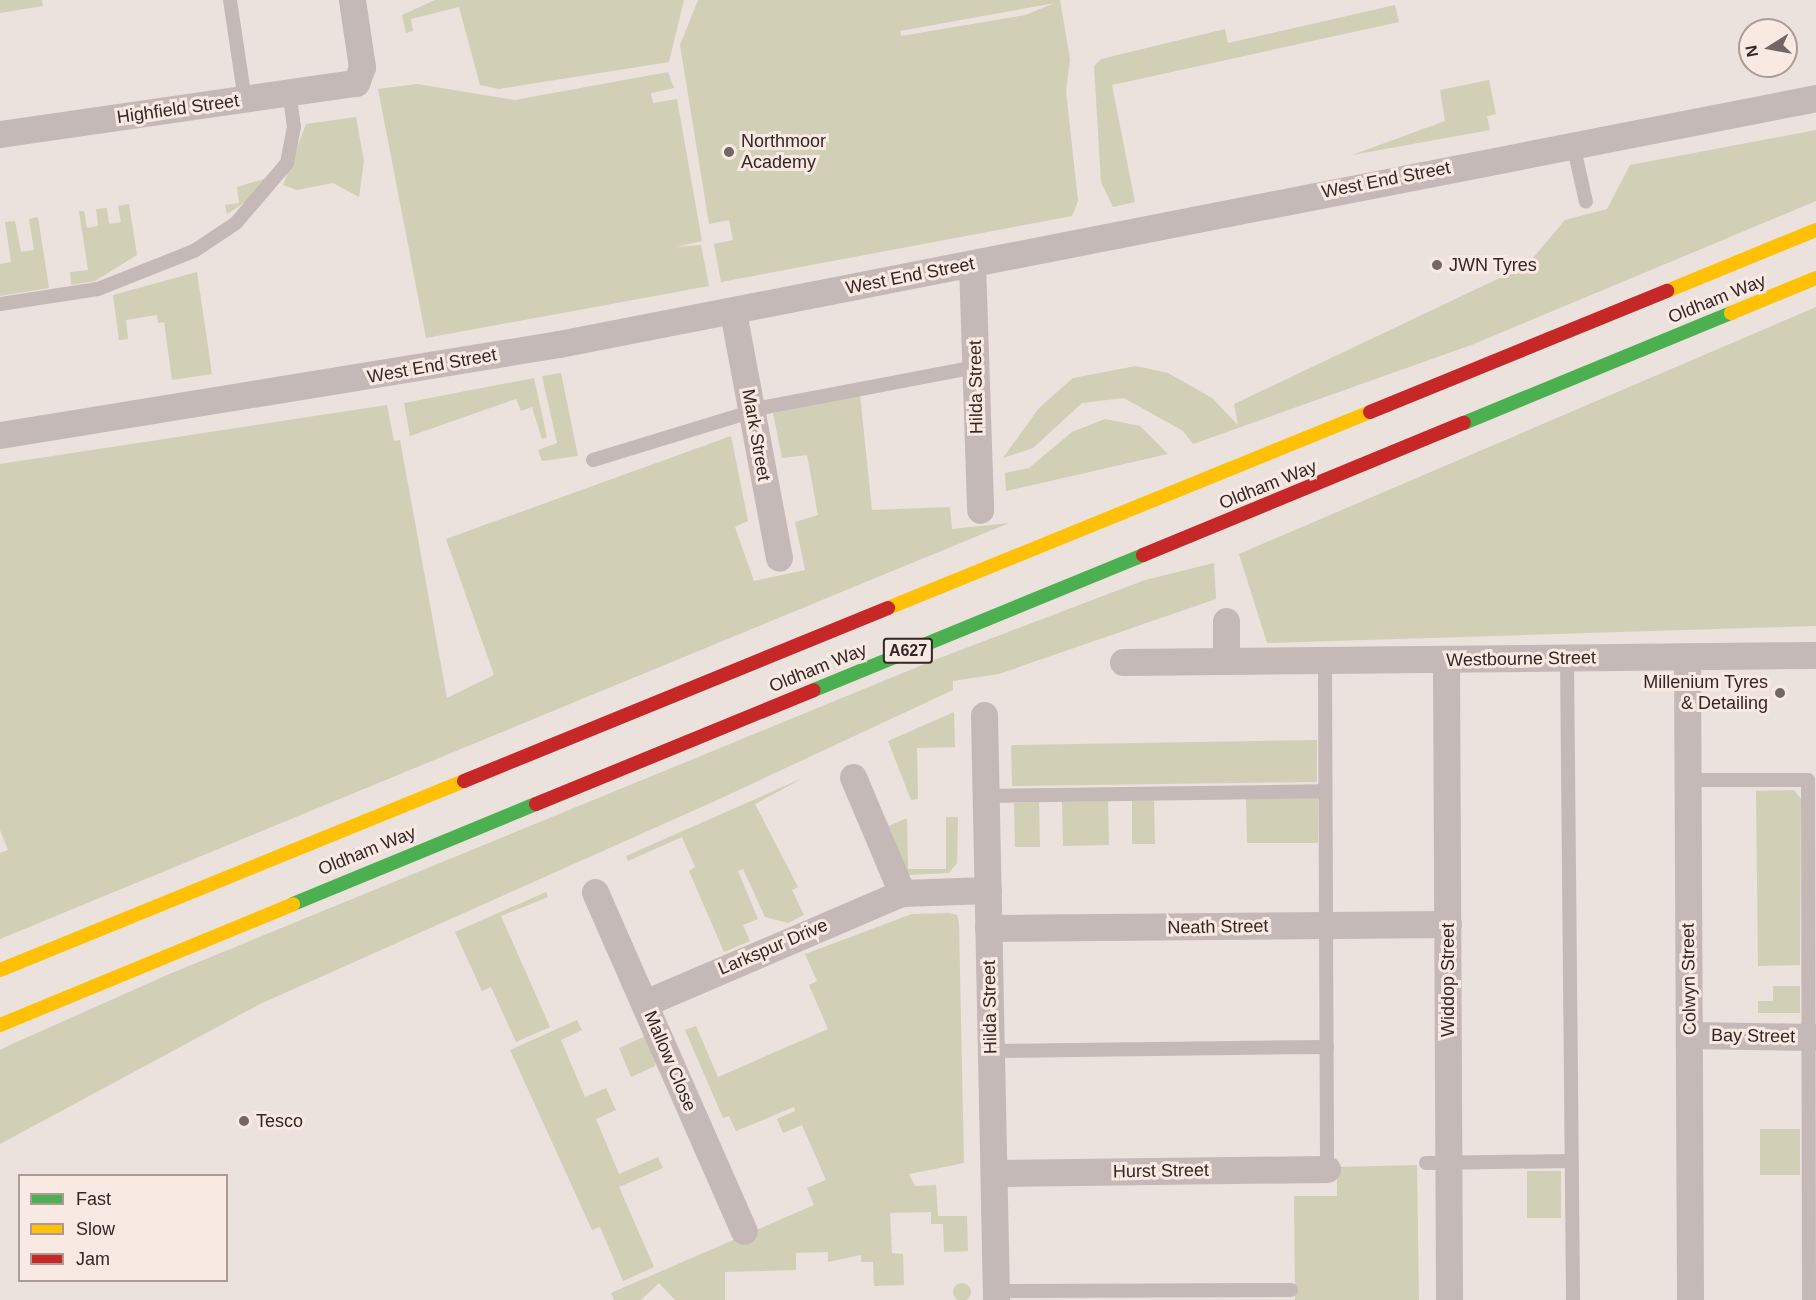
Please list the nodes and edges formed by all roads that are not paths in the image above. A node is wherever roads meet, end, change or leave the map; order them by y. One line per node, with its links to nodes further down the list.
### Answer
1 (230, 0): 5 (lane)
2 (352, 0): 3 (street, Highfield Street)
3 (289, 93): 5 (street, Highfield Street); 12 (lane)
4 (1816, 98): 7 (street, West End Street)
5 (245, 100): 6 (street, Highfield Street)
6 (0, 134)
7 (1574, 144): 8 (lane); 10 (street, West End Street)
8 (1586, 202)
9 (1816, 230): 39 (highway, Oldham Way)
10 (972, 264): 13 (street, West End Street); 14 (street, Hilda Street)
11 (1816, 278): 41 (highway, Oldham Way / A627)
12 (0, 304)
13 (733, 312): 15 (street, Mark Street); 16 (street, West End Street)
14 (975, 368): 15 (lane); 18 (street, Hilda Street)
15 (752, 413): 17 (lane); 19 (street, Mark Street)
16 (0, 435)
17 (593, 460)
18 (980, 510)
19 (779, 558)
20 (1226, 621): 24 (street)
21 (1816, 655): 23 (street, Westbourne Street)
22 (1567, 658): 23 (street, Westbourne Street); 25 (street, Westbourne Street); 46 (lane)
23 (1687, 658): 30 (street, Colwyn Street)
24 (1226, 660): 26 (street, Westbourne Street); 27 (street, Westbourne Street)
25 (1446, 660): 26 (street, Westbourne Street); 36 (street, Widdop Street)
26 (1325, 661): 31 (lane)
27 (1123, 663)
28 (984, 715): 32 (street, Hilda Street)
29 (852, 777): 35 (street)
30 (1687, 780): 42 (street, Colwyn Street); 43 (lane)
31 (1325, 791): 32 (lane); 37 (lane)
32 (987, 796): 33 (street, Hilda Street)
33 (988, 890): 35 (street, Larkspur Drive); 38 (street, Hilda Street)
34 (595, 892): 40 (street, Mallow Close)
35 (902, 893): 40 (street, Larkspur Drive)
36 (1448, 924): 37 (street, Neath Street); 47 (street, Widdop Street)
37 (1327, 926): 38 (street, Neath Street); 44 (lane)
38 (988, 928): 45 (street, Hilda Street)
39 (0, 970)
40 (645, 1003): 50 (street, Mallow Close)
41 (0, 1025)
42 (1690, 1035): 43 (street, Bay Street); 55 (street, Colwyn Street)
43 (1811, 1037): 56 (lane)
44 (1327, 1047): 45 (lane); 48 (lane)
45 (991, 1051): 49 (street, Hilda Street)
46 (1571, 1161): 47 (lane); 54 (lane)
47 (1437, 1162): 53 (street, Widdop Street)
48 (1328, 1169): 49 (street, Hurst Street)
49 (994, 1173): 52 (street, Hilda Street)
50 (744, 1231)
51 (1291, 1290): 52 (lane)
52 (996, 1295)
53 (1449, 1300)
54 (1573, 1300)
55 (1690, 1300)
56 (1809, 1300)

